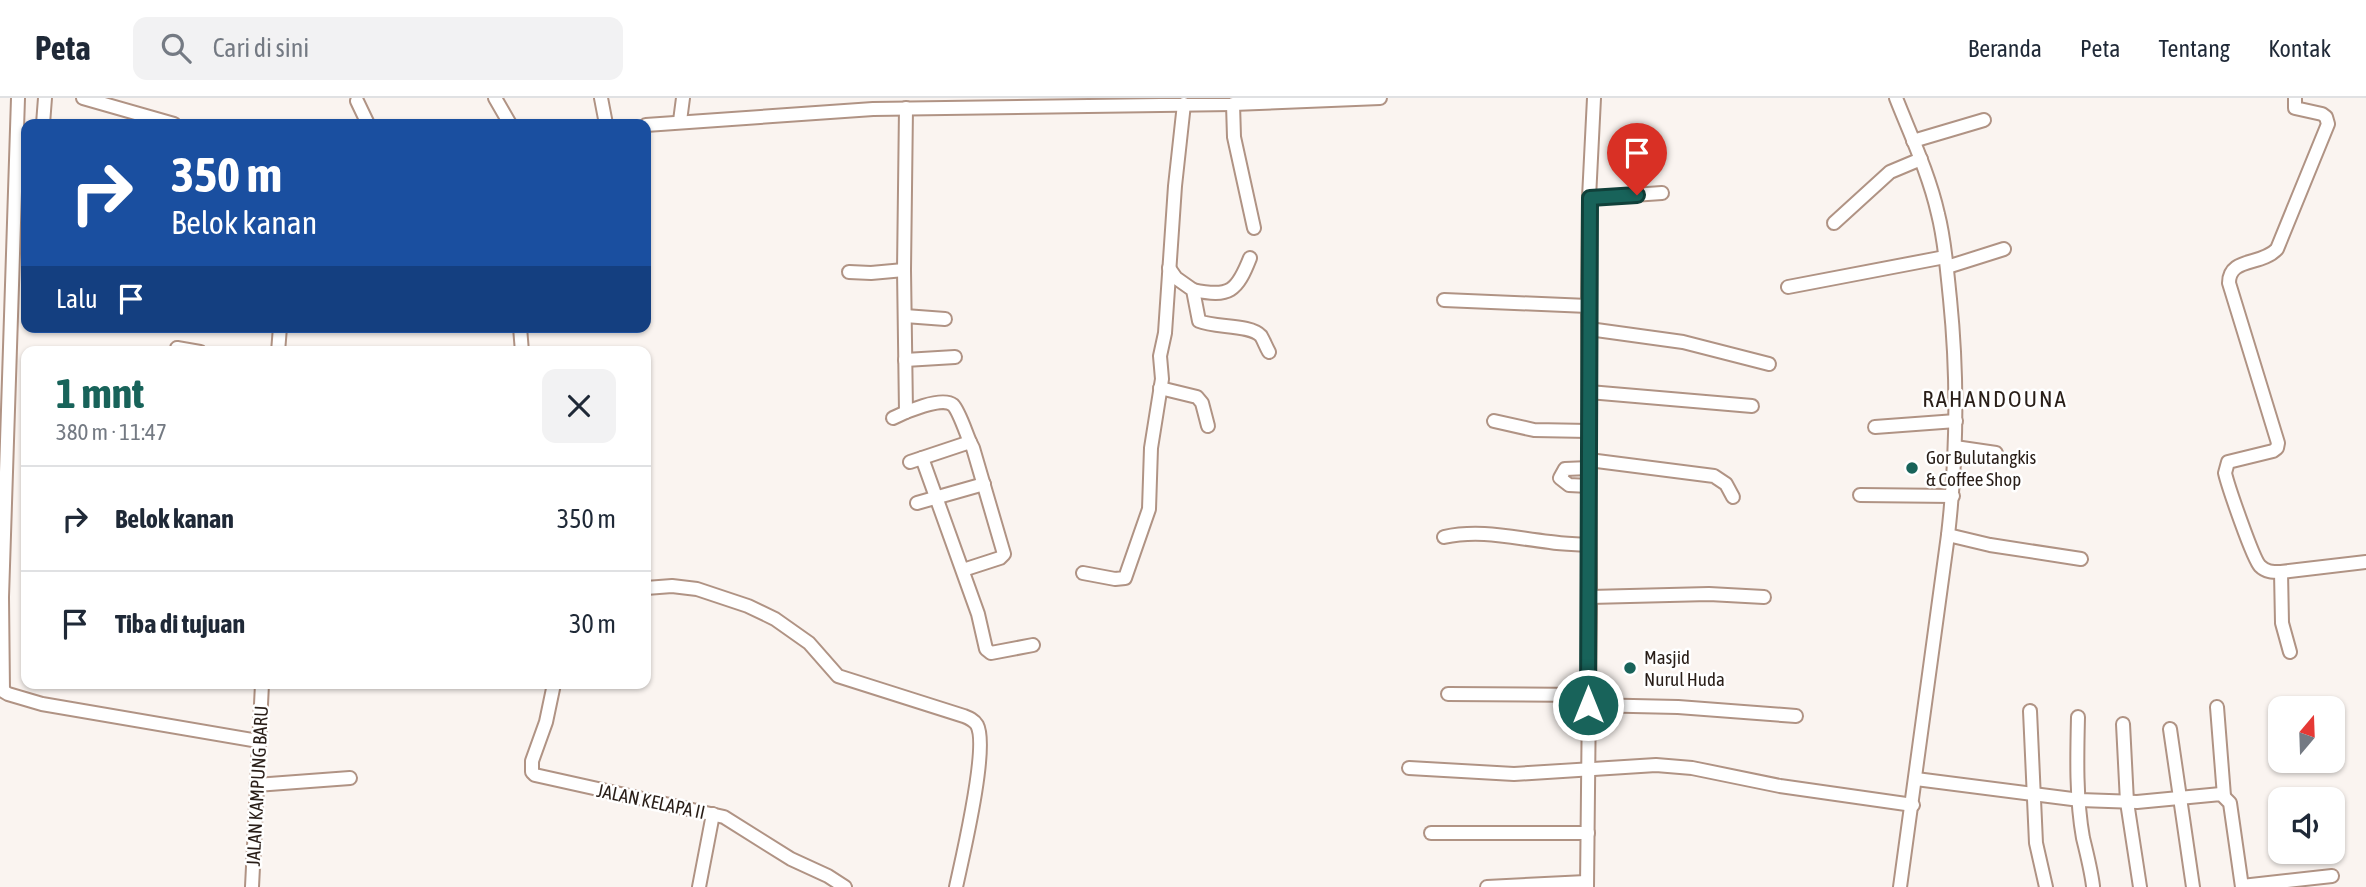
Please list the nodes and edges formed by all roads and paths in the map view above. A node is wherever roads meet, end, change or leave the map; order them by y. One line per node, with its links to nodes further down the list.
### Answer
1 (18, 98): 78 (street)
2 (45, 98): 18 (street)
3 (83, 98): 17 (street)
4 (495, 98): 20 (street)
5 (601, 98): 21 (street)
6 (683, 98): 23 (street)
7 (1380, 98): 15 (street)
8 (1594, 98): 28 (street)
9 (1896, 98): 25 (street)
10 (2295, 98): 75 (street)
11 (358, 101): 19 (street)
12 (874, 103): 16 (street); 23 (street)
13 (939, 103): 14 (street); 16 (street)
14 (1184, 104): 15 (street); 34 (street)
15 (1233, 104): 30 (street)
16 (906, 108): 35 (street)
17 (128, 118)
18 (43, 119)
19 (366, 119)
20 (507, 119)
21 (605, 119)
22 (1983, 120): 25 (street)
23 (680, 121): 24 (street)
24 (651, 124)
25 (1913, 141): 26 (street)
26 (1922, 159): 29 (street); 33 (street)
27 (1662, 193): 28 (street)
28 (1590, 198): 40 (street)
29 (1834, 223)
30 (1254, 228)
31 (2004, 249): 33 (street)
32 (1250, 258): 38 (street)
33 (1946, 262): 37 (street); 54 (street)
34 (1169, 268): 38 (street); 48 (street)
35 (904, 270): 36 (street); 41 (street)
36 (849, 272)
37 (1788, 287)
38 (1193, 290): 44 (street)
39 (1444, 300): 40 (street)
40 (1588, 306): 43 (street)
41 (905, 316): 42 (street); 46 (street)
42 (945, 319)
43 (1589, 329): 47 (street); 49 (street)
44 (1269, 352)
45 (955, 357): 46 (street)
46 (905, 360): 51 (street)
47 (1769, 364)
48 (1160, 388): 55 (street); 76 (street)
49 (1589, 392): 50 (street); 57 (street)
50 (1752, 405)
51 (906, 412): 52 (street); 58 (street)
52 (893, 418)
53 (1494, 421): 57 (street)
54 (1956, 421): 56 (street); 59 (street)
55 (1208, 426)
56 (1874, 426)
57 (1589, 431): 61 (street)
58 (970, 442): 62 (street); 65 (street)
59 (1955, 447): 60 (street); 66 (street)
60 (1996, 453)
61 (1589, 464): 63 (street); 63 (street); 67 (street)
62 (984, 484): 65 (street); 74 (street)
63 (1589, 486): 71 (street)
64 (1860, 495): 66 (street)
65 (937, 496): 68 (street); 74 (street)
66 (1953, 496): 69 (street)
67 (1733, 497)
68 (917, 503)
69 (1948, 535): 72 (street); 97 (street)
70 (1444, 537): 71 (street)
71 (1589, 545): 79 (street)
72 (2081, 559)
73 (2366, 562): 75 (street)
74 (963, 570): 81 (street)
75 (2281, 572): 82 (street)
76 (1083, 573)
77 (651, 588): 115 (street)
78 (1, 596): 93 (street)
79 (1590, 597): 80 (street); 86 (street)
80 (1765, 597)
81 (1033, 645)
82 (2290, 652)
83 (262, 689): 93 (street, JALAN KAMPUNG BARU)
84 (553, 689): 105 (street, JALAN KELAPA II)
85 (1448, 694): 86 (street)
86 (1588, 700): 89 (street); 95 (street)
87 (2217, 707): 100 (street)
88 (2030, 711): 99 (street)
89 (1797, 716)
90 (2078, 717): 102 (street)
91 (2123, 724): 103 (street)
92 (2170, 729): 101 (street)
93 (258, 741): 98 (street, JALAN KAMPUNG BARU)
94 (1409, 768): 95 (street)
95 (1589, 769): 104 (street); 107 (street)
96 (350, 778): 98 (street)
97 (1916, 779): 99 (street); 104 (street)
98 (257, 785): 112 (street, JALAN KAMPUNG BARU)
99 (2032, 794): 102 (street); 118 (street)
100 (2224, 796): 101 (street); 111 (street)
101 (2180, 798): 103 (street); 120 (street)
102 (2080, 800): 103 (street); 110 (street)
103 (2127, 802): 119 (street)
104 (1913, 805): 117 (street)
105 (713, 814): 113 (street); 114 (street, JALAN KELAPA II)
106 (1432, 833): 107 (street)
107 (1588, 833): 109 (street)
108 (2332, 876): 111 (street)
109 (1587, 884): 116 (street)
110 (2093, 886)
111 (2242, 886)
112 (252, 887)
113 (699, 887)
114 (845, 887)
115 (956, 887)
116 (1487, 887)
117 (1900, 887)
118 (2046, 887)
119 (2140, 887)
120 (2193, 887)

